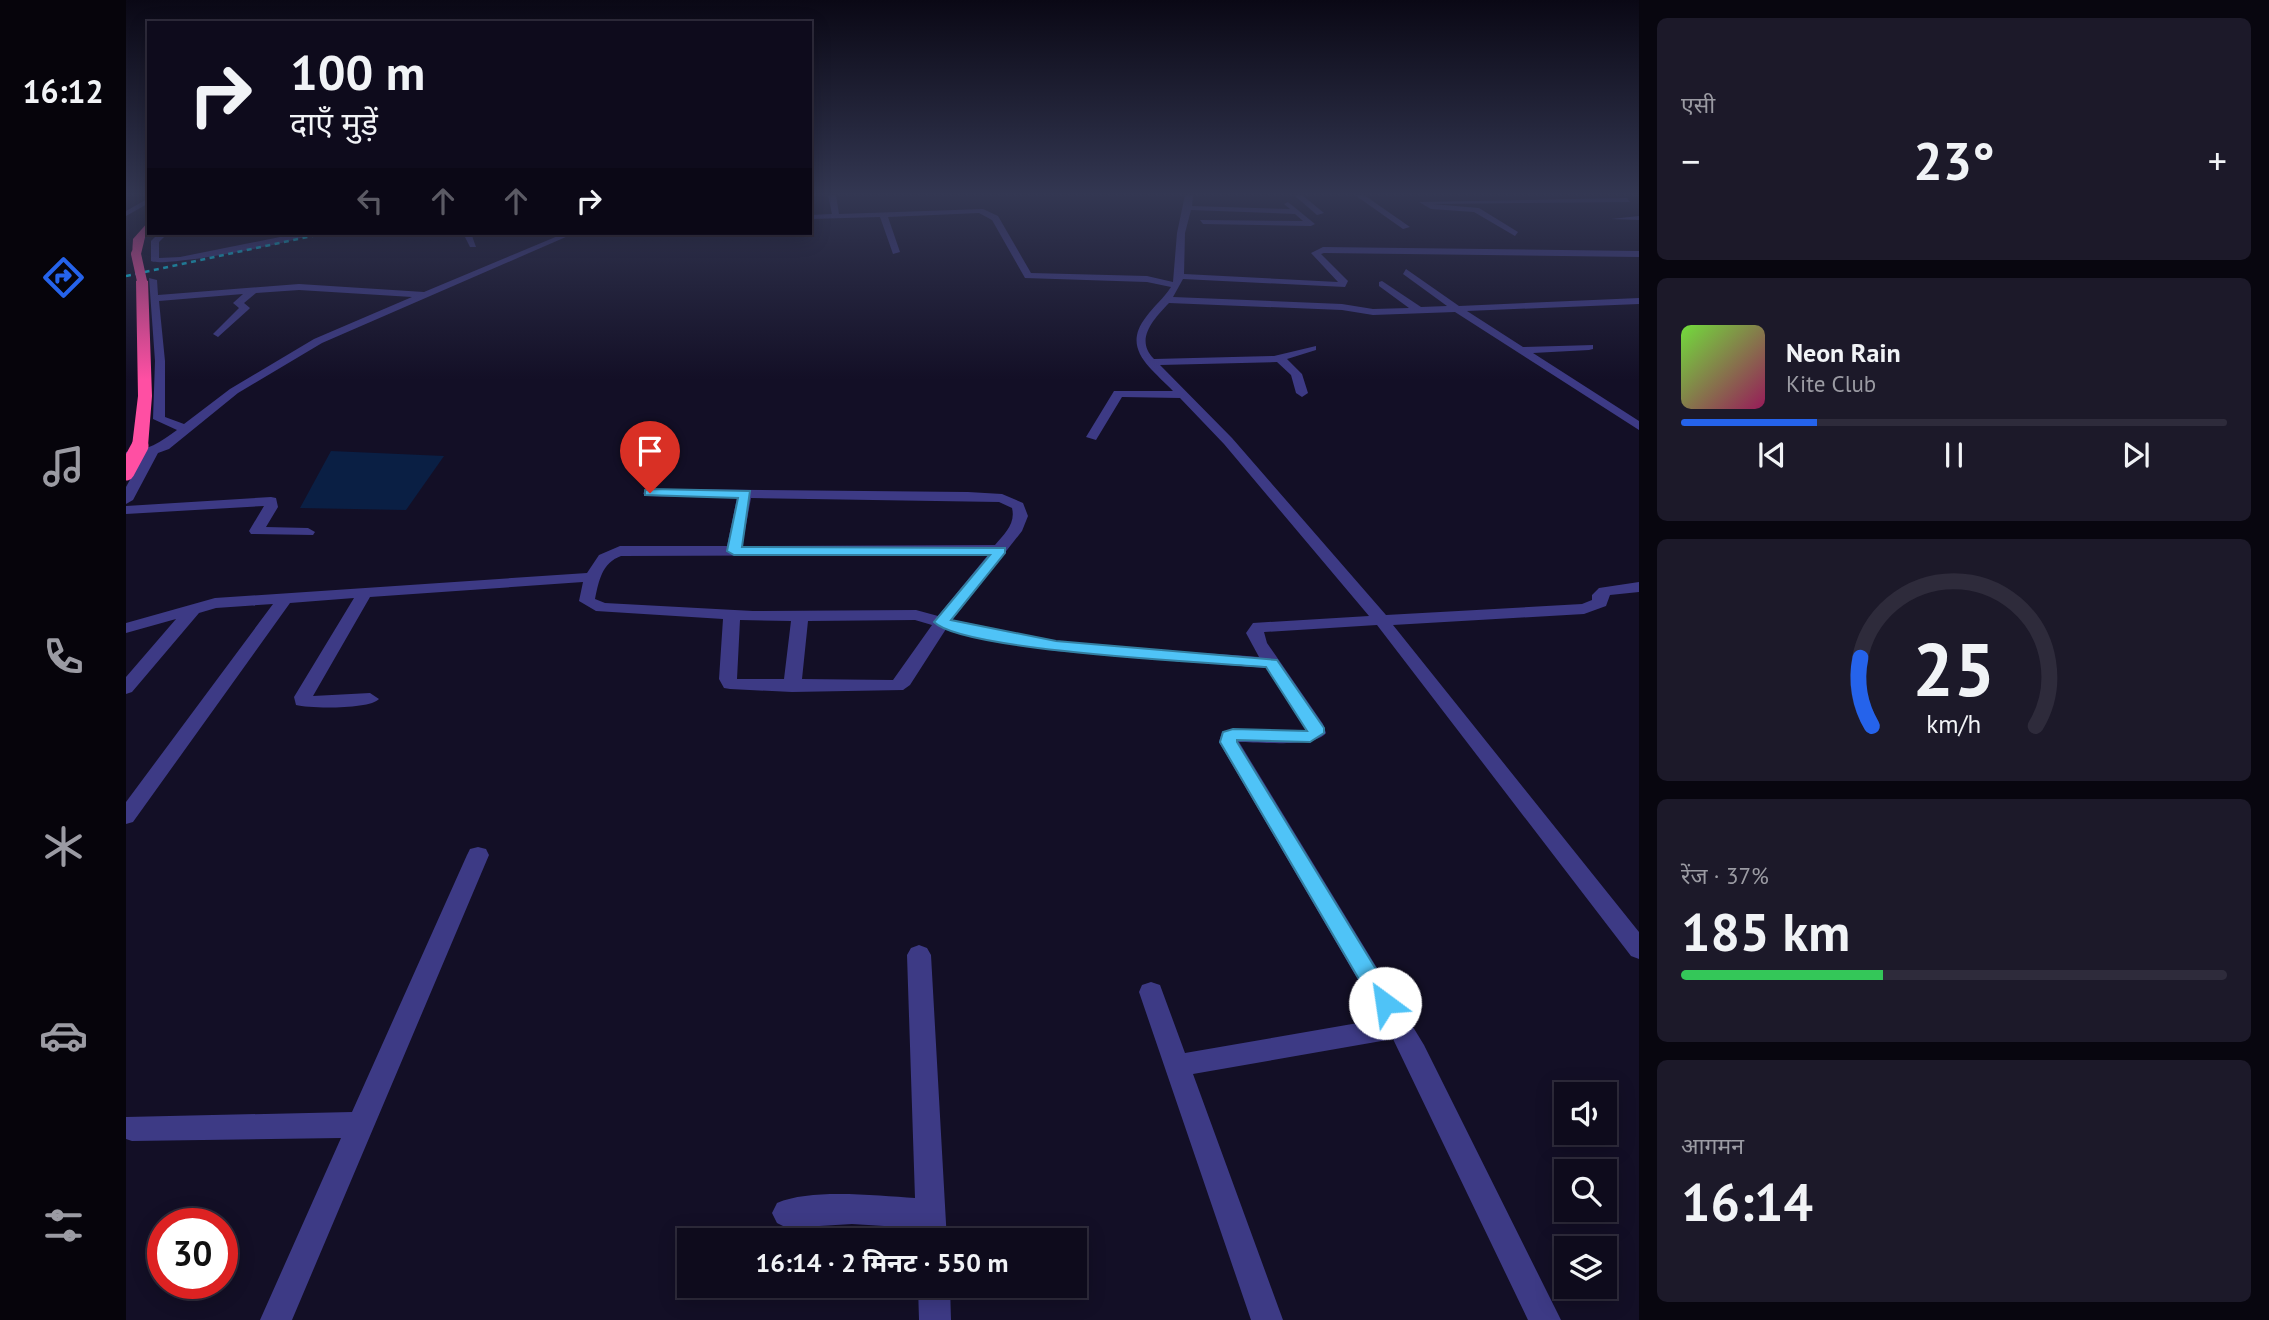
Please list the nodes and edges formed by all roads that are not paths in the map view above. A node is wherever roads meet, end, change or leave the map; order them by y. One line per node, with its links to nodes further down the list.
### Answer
1 (137, 257): 11 (highway, bridge)
2 (155, 257): 3 (street)
3 (196, 257)
4 (517, 257): 15 (street)
5 (1017, 257): 12 (street)
6 (1179, 257): 12 (street)
7 (1319, 257): 12 (street)
8 (1615, 257): 9 (street)
9 (1639, 267)
10 (1406, 272): 19 (street)
11 (147, 280): 16 (street); 32 (highway)
12 (1178, 281): 17 (street)
13 (1382, 284): 20 (street)
14 (255, 289): 15 (street); 16 (street); 21 (street)
15 (426, 296): 30 (street)
16 (154, 298): 30 (street)
17 (1166, 300): 20 (street); 26 (street)
18 (1639, 301): 19 (street)
19 (1455, 308): 20 (street); 24 (street)
20 (1419, 310)
21 (218, 334)
22 (1589, 347): 24 (street)
23 (1312, 348): 25 (street)
24 (1521, 350): 29 (street)
25 (1280, 358): 26 (street); 27 (street)
26 (1149, 362): 28 (street)
27 (1302, 393)
28 (1186, 395): 31 (street); 49 (street)
29 (1639, 426)
30 (186, 429): 32 (street)
31 (1092, 437)
32 (146, 449): 33 (street); 34 (highway, bridge); 37 (street)
33 (126, 456)
34 (126, 472)
35 (650, 493): 36 (street)
36 (745, 494): 40 (street); 41 (street)
37 (126, 500)
38 (126, 510): 39 (street)
39 (308, 532)
40 (734, 551): 41 (street); 42 (street)
41 (1000, 551): 50 (street)
42 (591, 577): 44 (street); 47 (street)
43 (1639, 587): 49 (street)
44 (366, 591): 45 (street); 55 (street)
45 (287, 596): 46 (street); 56 (street)
46 (195, 608): 51 (street); 54 (street)
47 (732, 615): 48 (street); 53 (street)
48 (800, 615): 50 (street); 53 (street)
49 (1381, 620): 52 (street); 58 (street)
50 (942, 622): 52 (street); 53 (street)
51 (126, 628)
52 (1272, 663): 61 (street)
53 (792, 687)
54 (126, 688)
55 (370, 699)
56 (126, 817)
57 (478, 855): 63 (street)
58 (1639, 949)
59 (919, 955): 66 (street)
60 (1151, 992): 62 (street)
61 (1399, 1027): 62 (street); 71 (street)
62 (1175, 1066): 70 (street)
63 (360, 1125): 64 (street); 68 (street)
64 (132, 1128)
65 (787, 1213): 66 (street)
66 (931, 1227)
67 (934, 1298): 69 (street)
68 (276, 1320)
69 (935, 1320)
70 (1268, 1320)
71 (1545, 1320)

